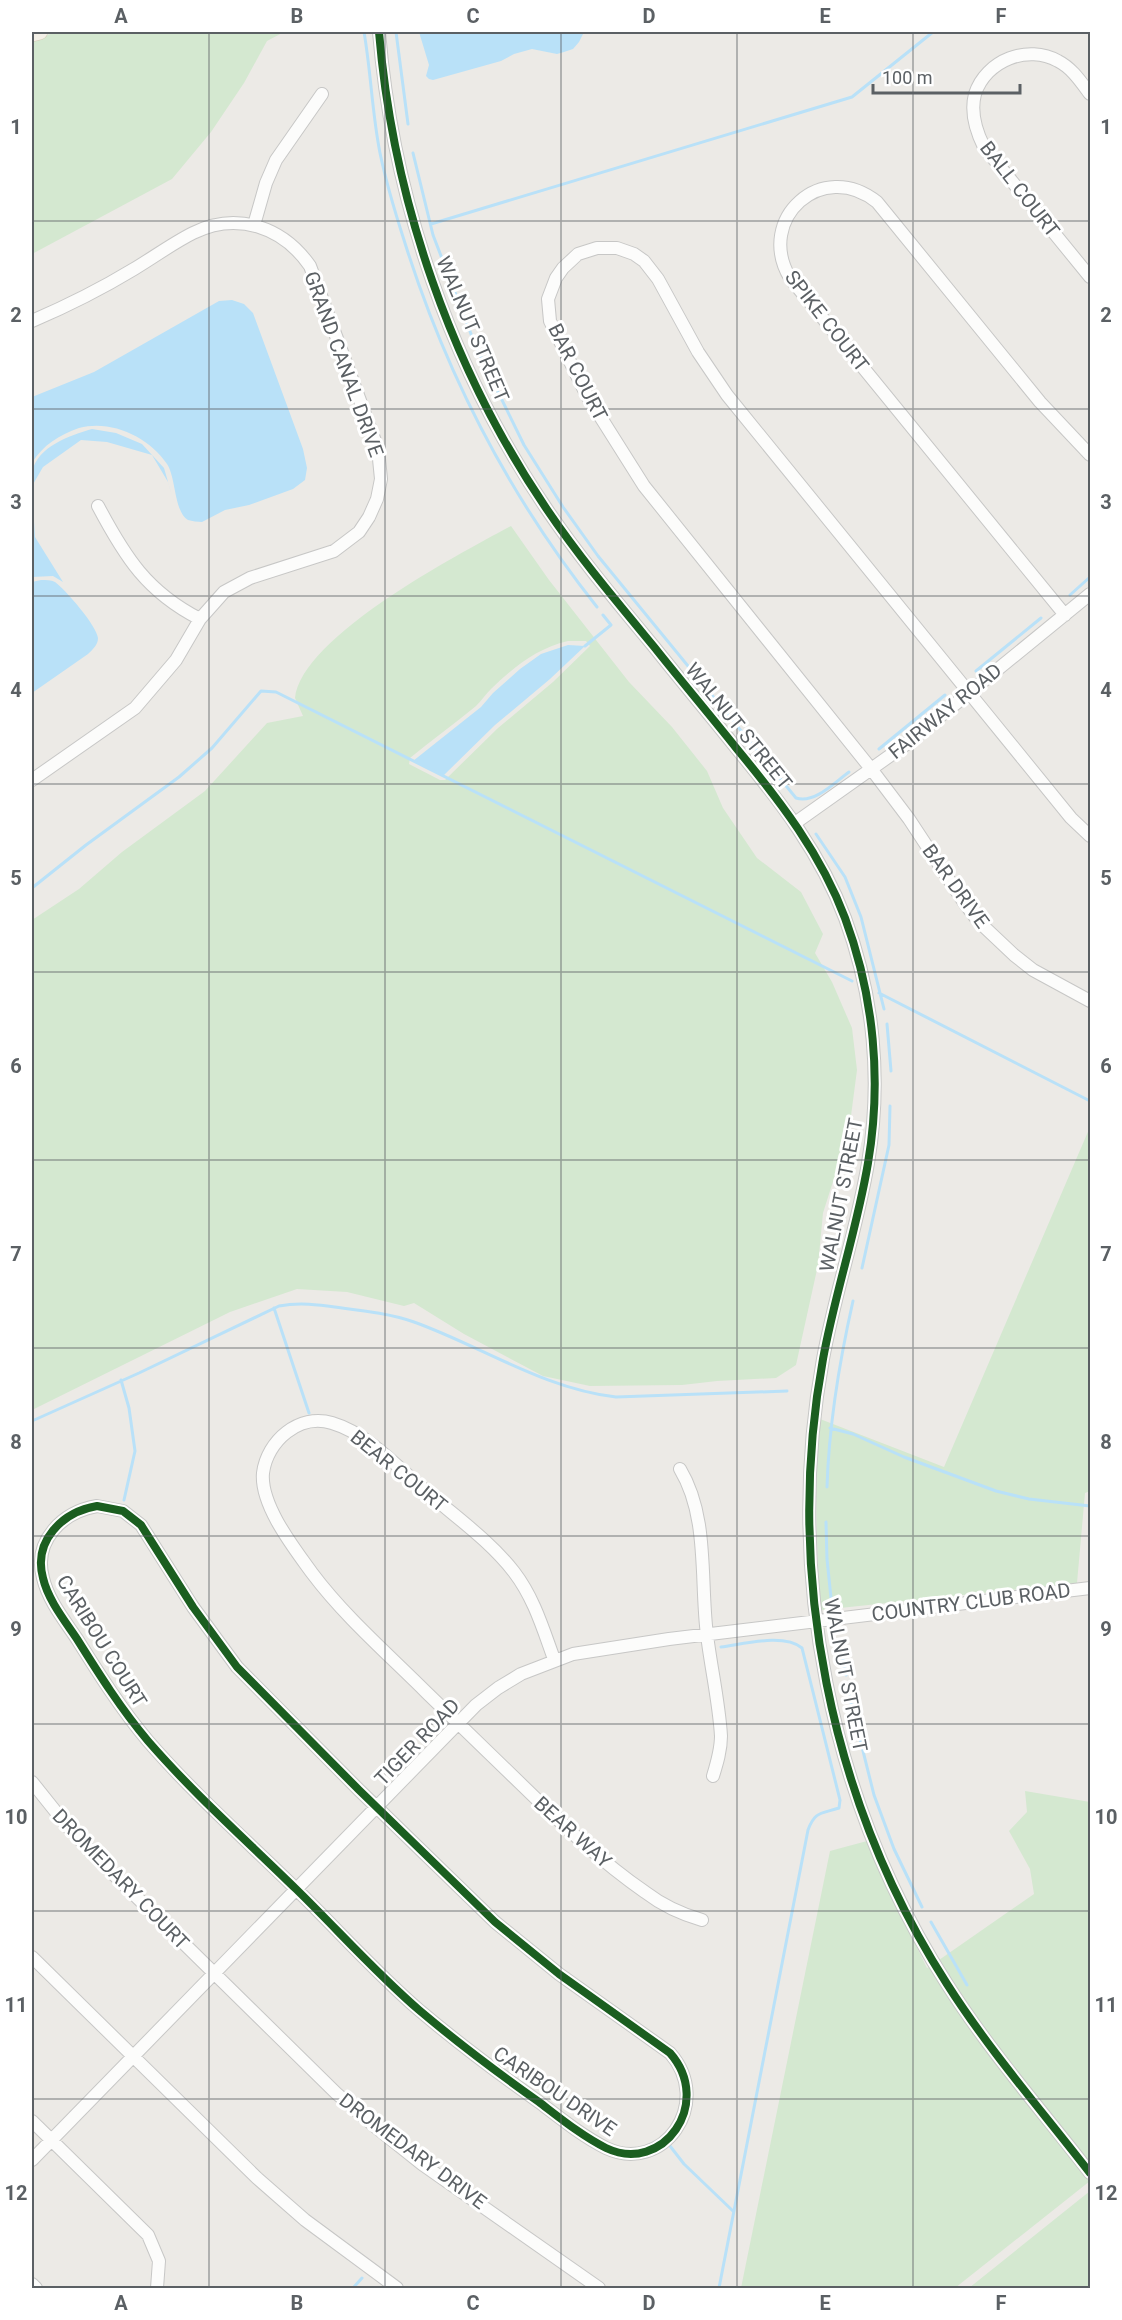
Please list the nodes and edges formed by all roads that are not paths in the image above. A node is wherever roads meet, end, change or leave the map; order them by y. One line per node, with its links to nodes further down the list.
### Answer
1 (40, 32): 3 (main road)
2 (379, 32): 17 (street, WALNUT STREET)
3 (32, 34)
4 (1090, 93): 7 (street, BALL COURT)
5 (322, 94): 6 (street)
6 (254, 225): 8 (street, GRAND CANAL DRIVE); 13 (street, GRAND CANAL DRIVE)
7 (1090, 277)
8 (32, 321)
9 (1090, 455): 12 (street, SPIKE COURT)
10 (98, 506): 13 (street)
11 (1090, 594): 12 (street, FAIRWAY ROAD)
12 (1065, 615): 14 (street, FAIRWAY ROAD)
13 (200, 620): 16 (street, GRAND CANAL DRIVE)
14 (970, 692): 15 (street, FAIRWAY ROAD); 15 (street, BAR COURT); 18 (street)
15 (872, 770): 17 (street, FAIRWAY ROAD); 19 (street, BAR DRIVE)
16 (32, 780)
17 (795, 823): 22 (street, WALNUT STREET)
18 (1090, 836)
19 (1090, 1001)
20 (680, 1469): 23 (street)
21 (1090, 1588): 22 (street, COUNTRY CLUB ROAD)
22 (816, 1621): 23 (street, TIGER ROAD); 37 (street, WALNUT STREET)
23 (707, 1634): 24 (street, TIGER ROAD); 26 (street)
24 (554, 1659): 25 (street, TIGER ROAD); 25 (street, BEAR COURT)
25 (458, 1724): 28 (street, TIGER ROAD); 30 (street, BEAR WAY)
26 (713, 1776)
27 (32, 1782): 32 (street, DROMEDARY COURT)
28 (377, 1807): 29 (street, TIGER ROAD); 29 (street, CARIBOU COURT); 29 (street, CARIBOU DRIVE)
29 (296, 1889): 32 (street, TIGER ROAD)
30 (702, 1920)
31 (32, 1957): 33 (street)
32 (214, 1974): 33 (street, TIGER ROAD); 42 (street, DROMEDARY DRIVE)
33 (133, 2057): 35 (street, TIGER ROAD); 41 (street)
34 (32, 2121): 35 (street)
35 (50, 2141): 36 (street, TIGER ROAD); 40 (street)
36 (32, 2160)
37 (1090, 2173)
38 (32, 2284): 39 (street)
39 (36, 2289)
40 (157, 2289)
41 (397, 2289)
42 (599, 2289)

